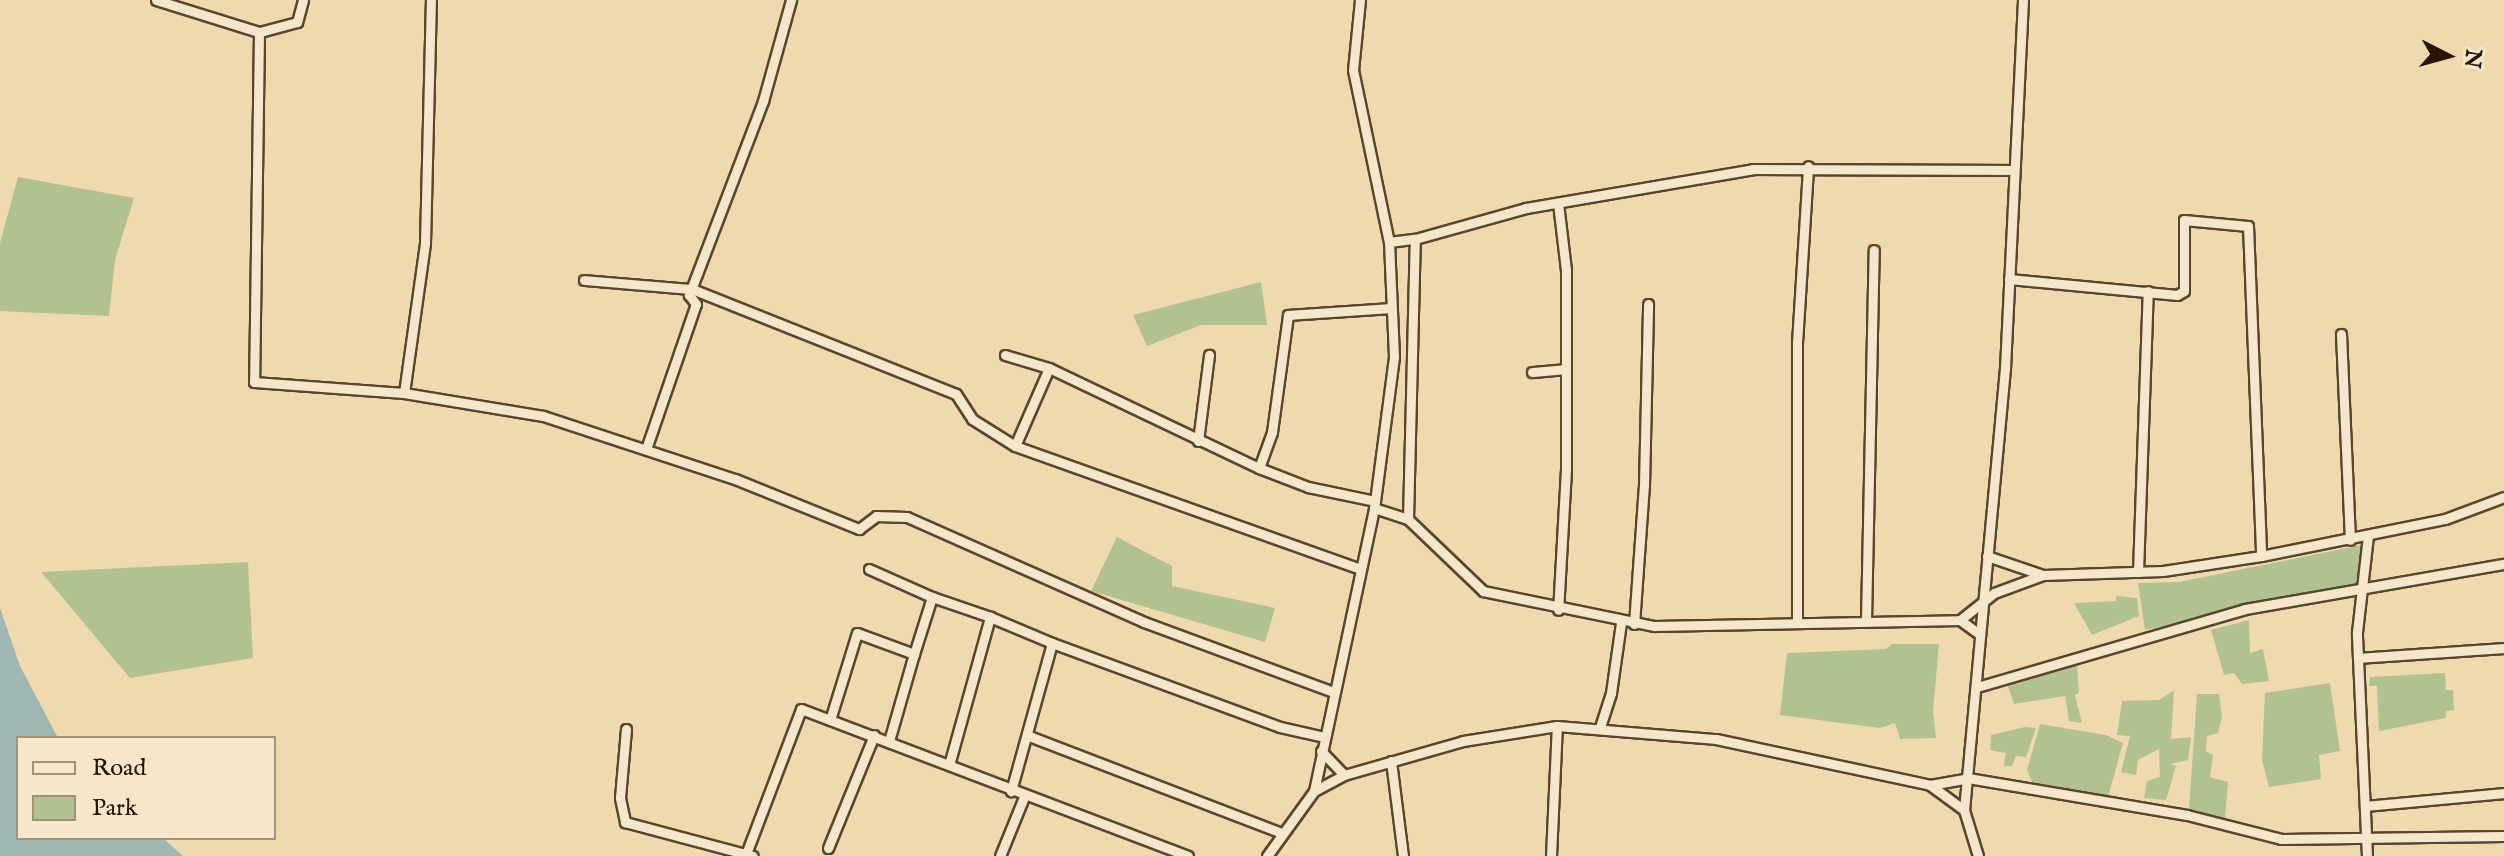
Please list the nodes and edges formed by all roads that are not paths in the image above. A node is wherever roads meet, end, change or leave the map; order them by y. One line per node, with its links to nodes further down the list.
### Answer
1 (156, 0): 7 (street)
2 (303, 0): 7 (street)
3 (431, 0): 26 (street)
4 (791, 0): 16 (street)
5 (1360, 0): 12 (street)
6 (2023, 0): 9 (street)
7 (259, 32): 26 (street)
8 (1808, 166): 9 (street); 10 (street); 48 (street)
9 (2014, 170): 14 (street)
10 (1558, 203): 11 (street); 24 (street)
11 (1415, 239): 12 (street); 33 (street)
12 (1389, 242): 19 (street)
13 (1874, 250): 49 (street)
14 (2009, 279): 17 (street); 36 (street)
15 (584, 280): 16 (street)
16 (692, 289): 28 (street); 29 (street)
17 (2148, 291): 37 (street); 41 (street)
18 (1648, 304): 52 (street)
19 (1391, 308): 30 (street); 32 (street)
20 (2341, 334): 35 (street)
21 (1005, 355): 23 (street)
22 (1209, 355): 27 (street)
23 (1049, 368): 27 (street); 28 (street)
24 (1565, 369): 25 (street); 46 (street)
25 (1532, 372)
26 (404, 393): 29 (street)
27 (1198, 441): 30 (street)
28 (1015, 446): 40 (street)
29 (646, 449): 59 (street)
30 (1259, 468): 32 (street)
31 (2504, 497): 34 (street)
32 (1374, 504): 33 (street); 40 (street)
33 (1408, 519): 46 (street)
34 (2368, 536): 35 (street); 43 (street)
35 (2350, 540): 37 (street)
36 (1987, 556): 42 (street); 45 (street)
37 (2261, 556): 41 (street)
38 (2504, 564): 43 (street)
39 (869, 569): 44 (street)
40 (1360, 569): 59 (street)
41 (2138, 572): 42 (street)
42 (2043, 575): 45 (street)
43 (2364, 589): 57 (street); 58 (street)
44 (932, 597): 47 (street); 56 (street)
45 (1981, 604): 50 (street); 53 (street)
46 (1558, 610): 51 (street)
47 (990, 617): 54 (street); 70 (street)
48 (1797, 620): 49 (street); 52 (street)
49 (1866, 620): 50 (street)
50 (1960, 620): 53 (street)
51 (1621, 623): 52 (street); 62 (street)
52 (1634, 624)
53 (1979, 634): 58 (street)
54 (1052, 643): 65 (street); 66 (street)
55 (2504, 648): 57 (street)
56 (914, 654): 60 (street); 67 (street)
57 (2358, 658): 78 (street)
58 (1977, 687): 72 (street)
59 (1333, 692): 66 (street)
60 (830, 720): 64 (street); 85 (street)
61 (1557, 726): 62 (street); 69 (street); 90 (street)
62 (1600, 727): 73 (street)
63 (626, 729): 85 (street)
64 (874, 735): 67 (street); 84 (street)
65 (1029, 736): 74 (street); 80 (street)
66 (1324, 737): 68 (street)
67 (889, 741): 70 (street)
68 (1321, 751): 71 (street); 75 (street)
69 (1391, 761): 71 (street); 89 (street)
70 (949, 765): 74 (street)
71 (1344, 775): 75 (street)
72 (1968, 778): 73 (street); 79 (street); 81 (street)
73 (1930, 785): 79 (street)
74 (1011, 791): 77 (street)
75 (1314, 791): 80 (street)
76 (2504, 793): 78 (street)
77 (1024, 797): 86 (street); 87 (street)
78 (2365, 806): 81 (street)
79 (1964, 810): 83 (street)
80 (1282, 833): 88 (street)
81 (2366, 836): 82 (street); 93 (street)
82 (2504, 836)
83 (1974, 844): 91 (street); 92 (street)
84 (828, 848)
85 (750, 855)
86 (1000, 856)
87 (1188, 856)
88 (1267, 856)
89 (1403, 856)
90 (1551, 856)
91 (1969, 856)
92 (1978, 856)
93 (2367, 856)

